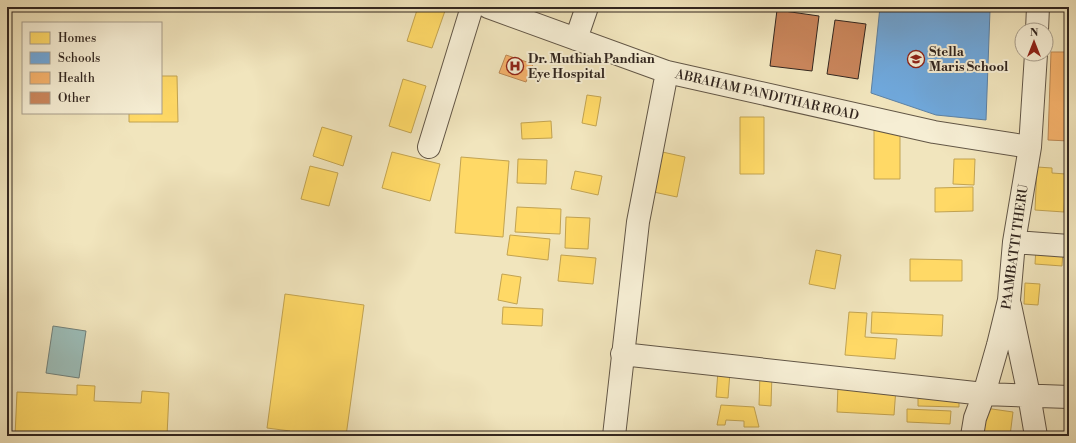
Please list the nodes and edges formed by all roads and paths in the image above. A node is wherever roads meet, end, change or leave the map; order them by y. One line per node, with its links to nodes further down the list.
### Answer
1 (472, 7): 9 (street)
2 (488, 7): 6 (street, ABRAHAM PANDITHAR ROAD)
3 (587, 7): 6 (street)
4 (1038, 7): 5 (street)
5 (1037, 22)
6 (576, 39): 8 (street, ABRAHAM PANDITHAR ROAD)
7 (1035, 62): 10 (street, PAAMBATTI THERU)
8 (667, 72): 10 (street, ABRAHAM PANDITHAR ROAD); 14 (street)
9 (429, 147)
10 (1030, 147): 11 (street, PAAMBATTI THERU)
11 (1014, 242): 12 (street); 13 (street, PAAMBATTI THERU)
12 (1069, 246)
13 (1009, 300): 15 (street, PAAMBATTI THERU); 16 (street)
14 (622, 354): 15 (street); 18 (street)
15 (984, 394): 16 (street); 19 (street, PAAMBATTI THERU)
16 (1029, 395): 17 (street); 20 (street)
17 (1069, 397)
18 (614, 436)
19 (972, 436)
20 (1036, 436)

